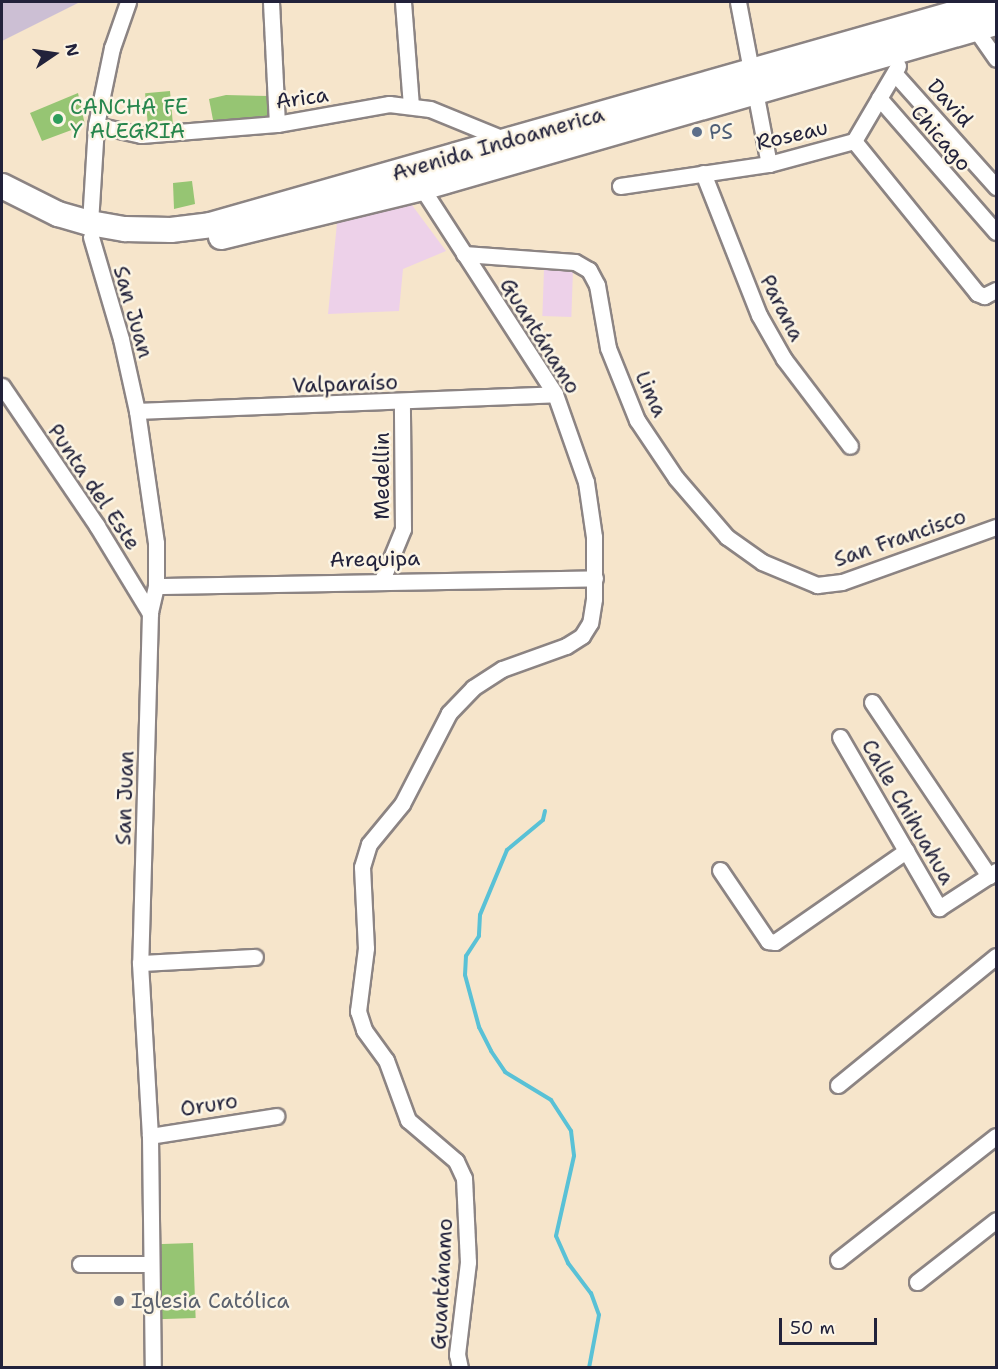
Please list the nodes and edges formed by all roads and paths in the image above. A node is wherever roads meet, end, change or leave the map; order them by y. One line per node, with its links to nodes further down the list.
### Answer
1 (128, 2): 15 (street, San Juan)
2 (271, 2): 14 (street)
3 (403, 2): 13 (street)
4 (738, 2): 9 (street)
5 (994, 2): 9 (main road, Avenida Indoamerica)
6 (986, 26): 7 (main road, Avenida Indoamerica); 8 (street)
7 (907, 49): 10 (street); 11 (main road, Avenida Indoamerica)
8 (996, 59)
9 (753, 69): 11 (street); 16 (main road, Avenida Indoamerica)
10 (895, 74): 12 (street); 23 (street, David)
11 (757, 93): 18 (street); 20 (main road, Avenida Indoamerica)
12 (879, 98): 17 (street); 26 (street, Chicago)
13 (411, 106): 14 (street, Arica); 16 (street, Arica)
14 (277, 124): 15 (street, Arica)
15 (96, 125): 25 (street, San Juan)
16 (509, 141): 20 (main road, Avenida Indoamerica)
17 (854, 141): 18 (street, Roseau); 28 (street)
18 (769, 164): 19 (street, Roseau)
19 (703, 173): 22 (street, Roseau); 33 (street, Parana)
20 (417, 179): 25 (main road, Avenida Indoamerica); 27 (street, Guantánamo)
21 (2, 186): 25 (main road, Avenida Indoamerica)
22 (620, 186)
23 (996, 187)
24 (2, 205): 25 (main road, Avenida Indoamerica)
25 (90, 230): 32 (street, San Juan)
26 (996, 232)
27 (465, 255): 30 (street, Guantánamo); 37 (street, Lima)
28 (990, 293)
29 (2, 386): 39 (street, Punta del Este)
30 (555, 394): 31 (street, Valparaíso); 35 (street, Guantánamo)
31 (402, 403): 32 (street, Valparaíso); 36 (street, Medellin)
32 (137, 411): 38 (street, San Juan)
33 (850, 446)
34 (996, 527): 37 (street, San Francisco)
35 (595, 578): 36 (street, Arequipa); 58 (street, Guantánamo)
36 (382, 580): 38 (street, Arequipa)
37 (817, 585)
38 (156, 586): 39 (street, San Juan)
39 (150, 613): 47 (street, San Juan)
40 (872, 702): 44 (street)
41 (840, 737): 42 (street, Calle Chihuahua)
42 (906, 851): 43 (street); 44 (street, Calle Chihuahua)
43 (720, 870)
44 (993, 873)
45 (996, 956): 48 (street)
46 (255, 957): 47 (street)
47 (140, 963): 50 (street, San Juan)
48 (838, 1085)
49 (276, 1116): 50 (street, Oruro)
50 (150, 1136): 55 (street, San Juan)
51 (996, 1136): 53 (street)
52 (996, 1220): 56 (street)
53 (838, 1260)
54 (80, 1264): 55 (street)
55 (150, 1264): 57 (street, San Juan)
56 (917, 1282)
57 (153, 1368)
58 (460, 1368)

